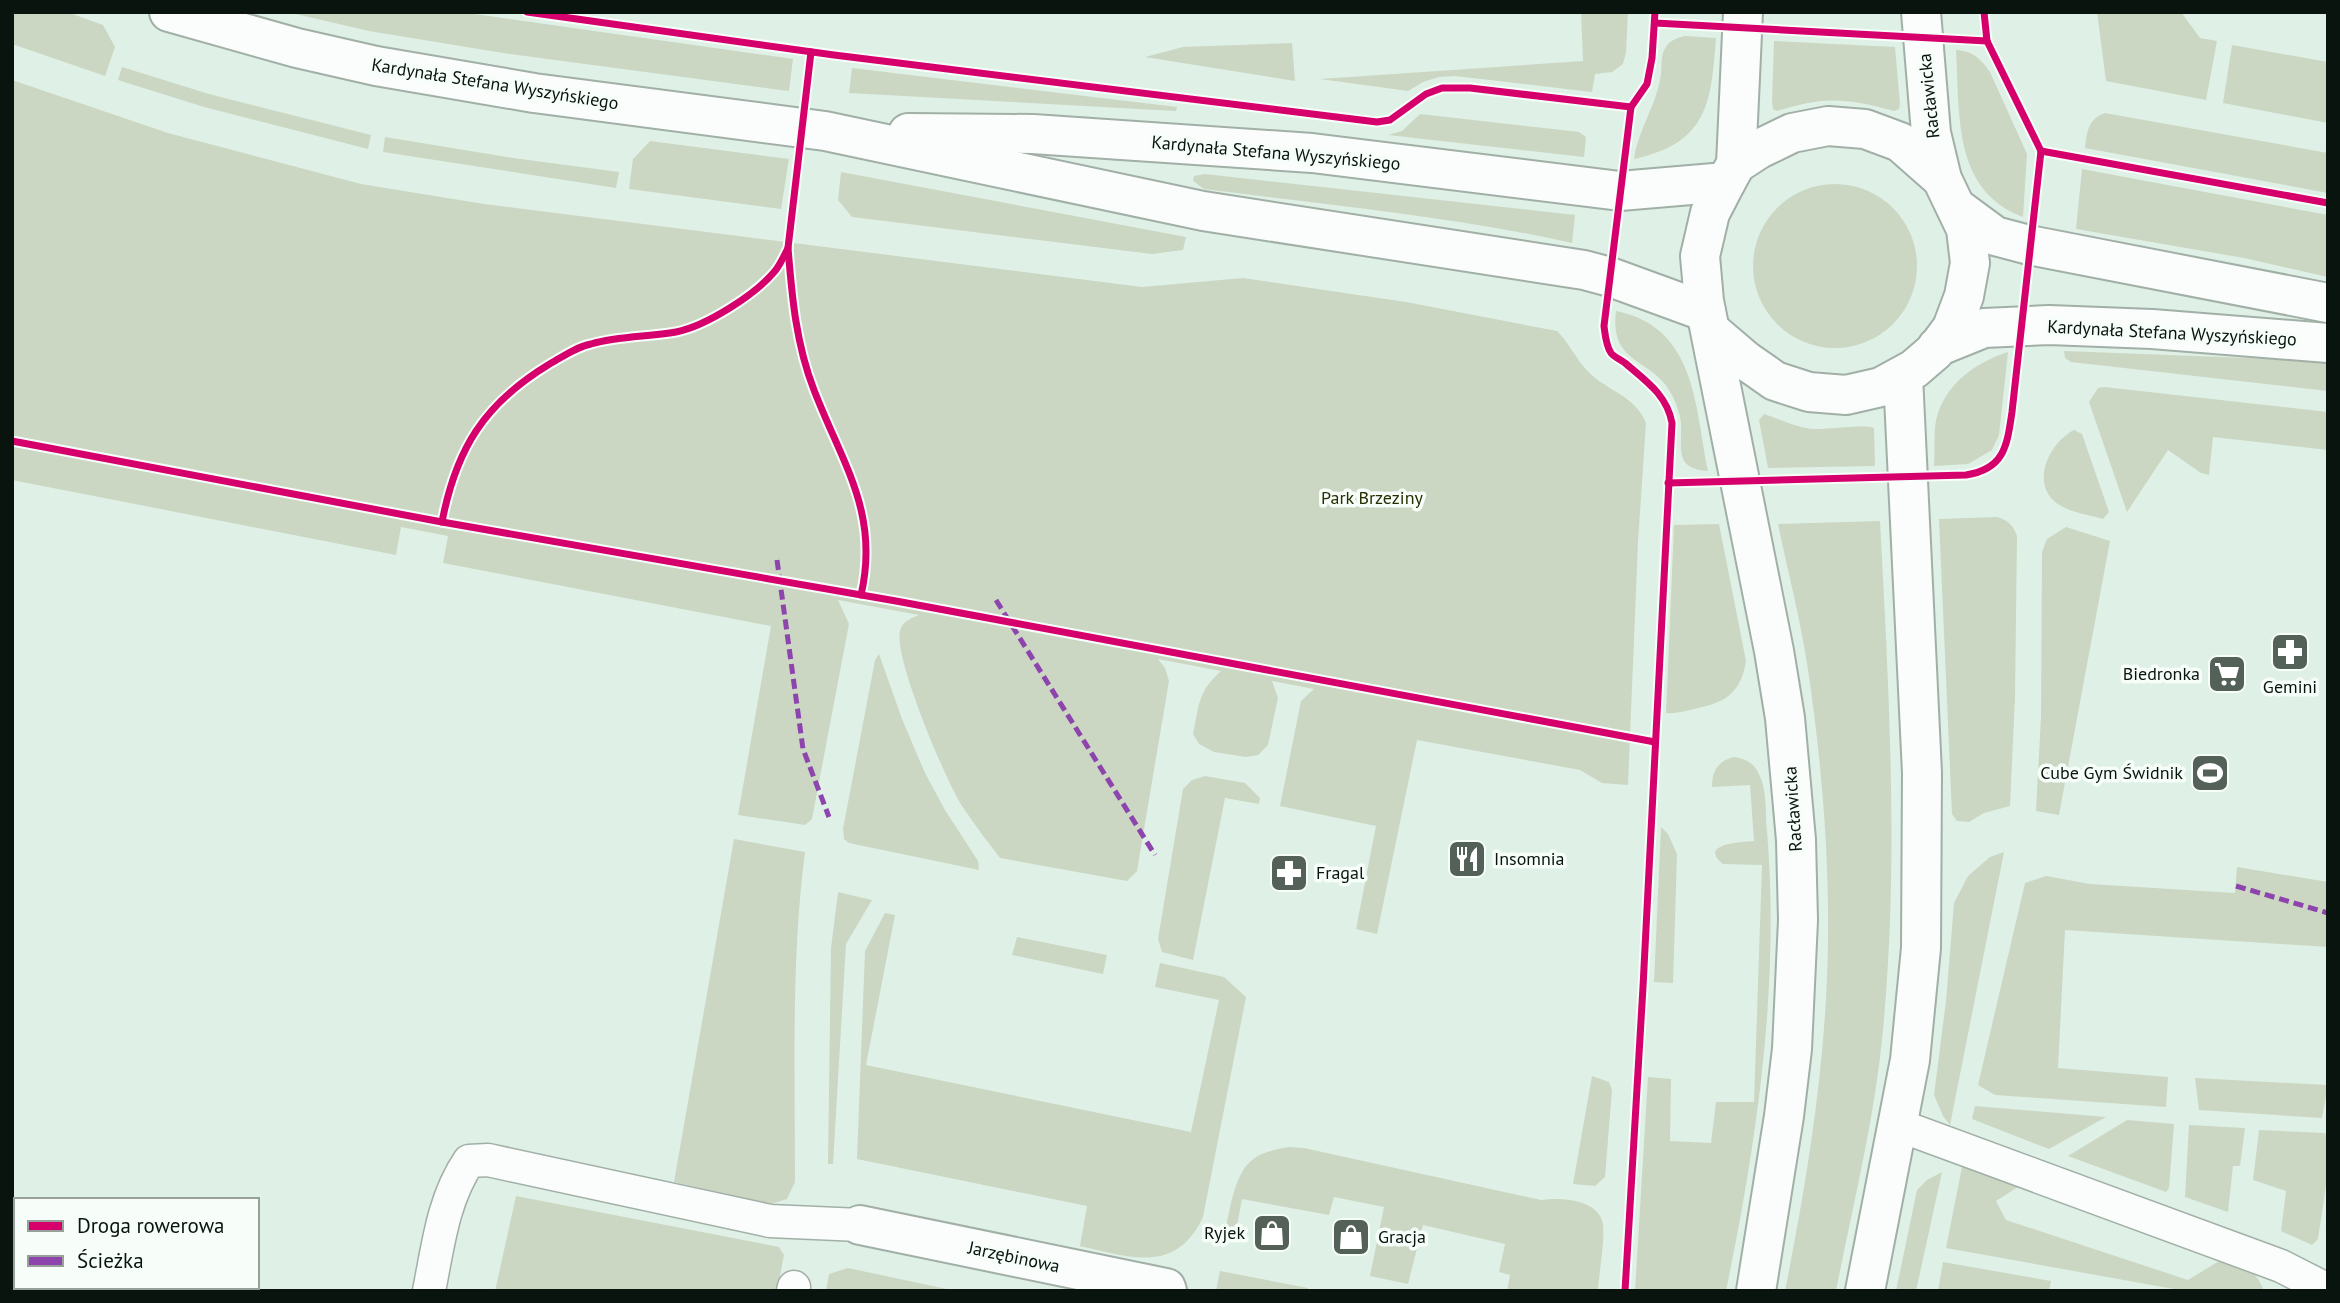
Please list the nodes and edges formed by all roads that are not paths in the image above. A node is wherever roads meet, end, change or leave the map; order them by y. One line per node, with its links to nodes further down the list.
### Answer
1 (169, 12): 4 (street, Kardynała Stefana Wyszyńskiego)
2 (1743, 12): 5 (street)
3 (1921, 12): 6 (street, Racławicka)
4 (825, 131): 5 (street, Kardynała Stefana Wyszyńskiego); 8 (street, Kardynała Stefana Wyszyńskiego)
5 (1731, 173): 6 (street); 8 (street, Racławicka)
6 (1950, 194): 7 (street); 10 (street, Racławicka)
7 (2328, 303)
8 (1708, 321): 11 (street); 18 (street, Racławicka)
9 (2328, 343): 10 (street, Kardynała Stefana Wyszyńskiego)
10 (1937, 347): 11 (street)
11 (1903, 376): 12 (street)
12 (1898, 1125): 14 (lane); 19 (street)
13 (860, 1225): 16 (lane); 17 (street, Jarzębinowa)
14 (2279, 1279): 15 (lane)
15 (2328, 1290)
16 (429, 1291)
17 (1167, 1291)
18 (1756, 1291)
19 (1865, 1291)

